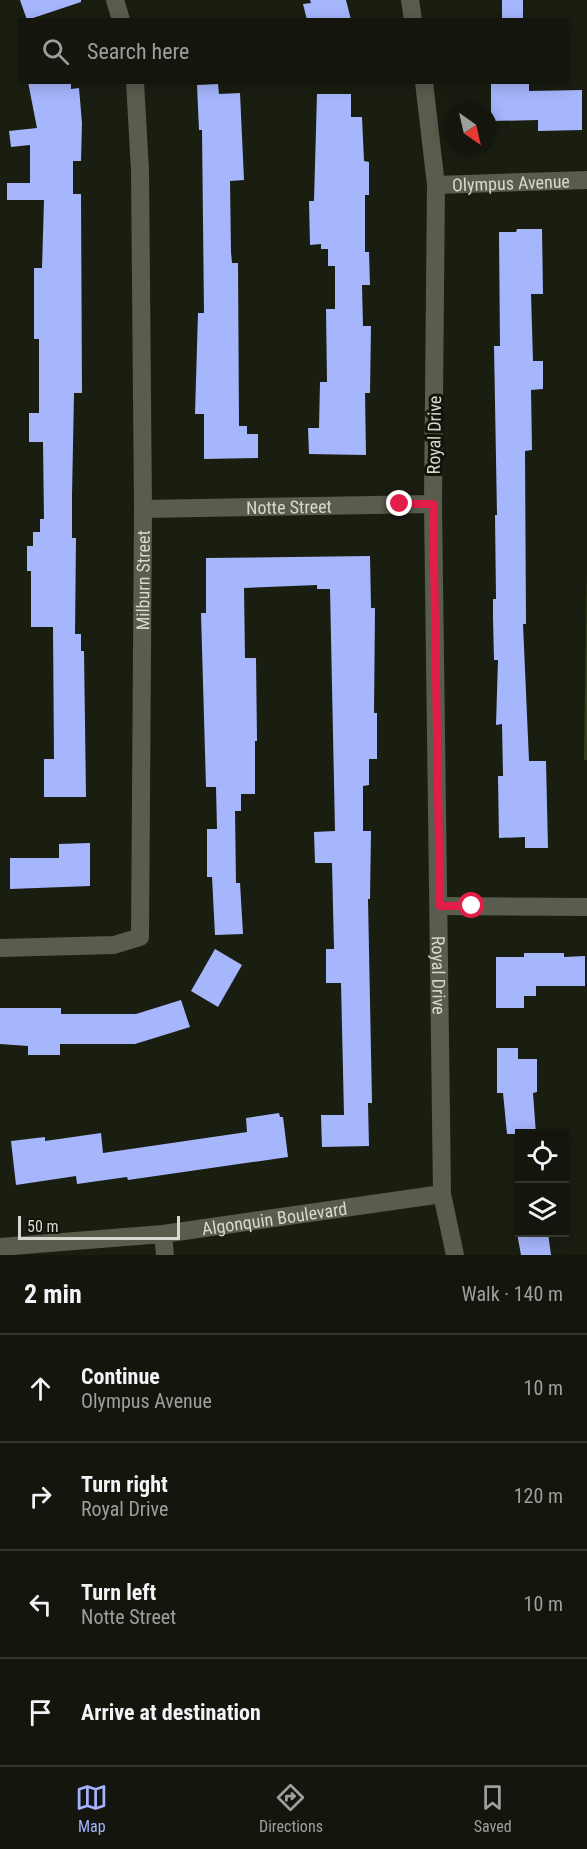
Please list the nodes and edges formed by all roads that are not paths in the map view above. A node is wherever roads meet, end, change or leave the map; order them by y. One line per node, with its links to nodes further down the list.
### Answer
1 (114, 0): 3 (street)
2 (410, 0): 4 (street)
3 (120, 18)
4 (413, 18)
5 (135, 84): 10 (street, Milburn Street)
6 (424, 84): 8 (street, Royal Drive)
7 (587, 180): 8 (street, Olympus Avenue)
8 (436, 185): 9 (street, Royal Drive)
9 (433, 504): 10 (street, Notte Street); 11 (street, Royal Drive)
10 (143, 509): 13 (street, Milburn Street)
11 (440, 906): 12 (street); 14 (street, Royal Drive)
12 (587, 907)
13 (0, 948)
14 (442, 1194): 15 (street, Algonquin Boulevard); 18 (street, Royal Drive)
15 (163, 1234): 16 (street, Algonquin Boulevard); 17 (street)
16 (0, 1246)
17 (165, 1255)
18 (455, 1255)

